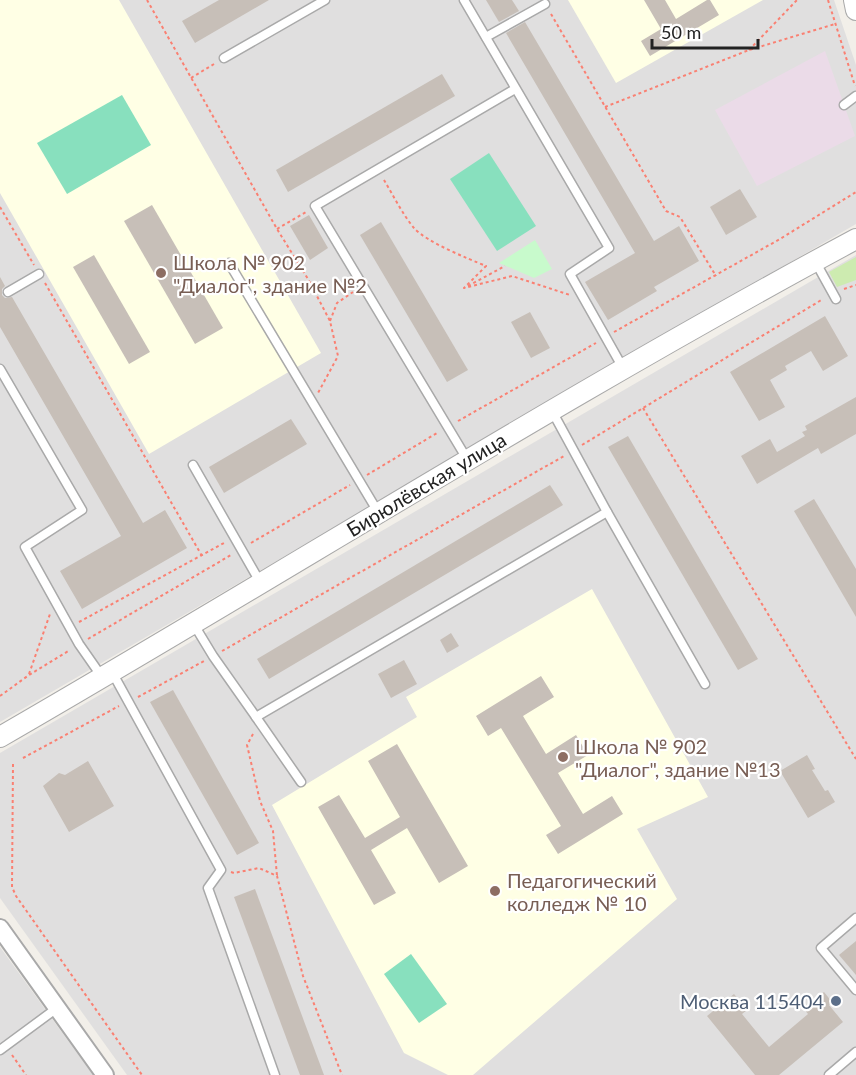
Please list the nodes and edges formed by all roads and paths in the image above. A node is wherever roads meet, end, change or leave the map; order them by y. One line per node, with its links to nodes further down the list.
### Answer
1 (147, 0): 13 (path)
2 (325, 0): 12 (lane)
3 (464, 0): 10 (lane)
4 (797, 0): 11 (path)
5 (828, 0): 9 (path)
6 (854, 0): 8 (street)
7 (545, 4): 10 (lane); 18 (path)
8 (856, 10)
9 (835, 24): 11 (path); 15 (path)
10 (486, 37): 14 (lane)
11 (749, 50): 18 (path)
12 (224, 58): 13 (path)
13 (191, 78): 23 (path)
14 (515, 89): 19 (lane); 33 (lane)
15 (856, 90)
16 (856, 96): 17 (lane)
17 (844, 105)
18 (605, 107): 29 (path)
19 (378, 170): 21 (lane); 31 (path)
20 (856, 192): 29 (path)
21 (315, 206): 23 (path); 30 (lane)
22 (0, 207): 28 (path)
23 (277, 229): 36 (path)
24 (856, 239): 25 (street, Бирюлёвская улица)
25 (815, 261): 34 (lane); 38 (street, Бирюлёвская улица)
26 (230, 263): 40 (lane)
27 (505, 266): 31 (path)
28 (39, 274): 32 (lane); 52 (path)
29 (716, 276): 37 (path)
30 (362, 285): 36 (path); 43 (lane)
31 (464, 288): 33 (path)
32 (8, 292)
33 (584, 299): 37 (lane)
34 (836, 299)
35 (814, 304): 41 (path)
36 (330, 321): 40 (path)
37 (605, 338): 38 (lane); 43 (path)
38 (623, 368): 42 (street, Бирюлёвская улица)
39 (0, 369): 54 (lane)
40 (313, 403): 47 (lane)
41 (643, 408): 44 (path); 68 (path)
42 (552, 411): 44 (lane); 45 (street, Бирюлёвская улица)
43 (448, 427): 45 (lane); 47 (path)
44 (573, 450): 49 (lane); 58 (path)
45 (468, 459): 48 (street, Бирюлёвская улица)
46 (193, 465): 50 (lane)
47 (359, 480): 48 (lane); 51 (path)
48 (378, 512): 53 (street, Бирюлёвская улица)
49 (607, 512): 61 (lane); 64 (lane)
50 (235, 537): 51 (lane); 52 (path)
51 (241, 549): 53 (lane); 57 (path)
52 (202, 556): 56 (path)
53 (260, 582): 55 (street, Бирюлёвская улица)
54 (54, 600): 56 (lane); 60 (path)
55 (193, 622): 58 (lane); 59 (street, Бирюлёвская улица)
56 (70, 627): 57 (lane)
57 (79, 644): 59 (lane); 60 (path)
58 (213, 656): 63 (path); 64 (lane)
59 (107, 674): 63 (lane); 65 (street, Бирюлёвская улица)
60 (29, 675): 62 (path)
61 (705, 684)
62 (0, 696)
63 (129, 702): 67 (path); 71 (lane)
64 (256, 717): 70 (lane)
65 (0, 737)
66 (247, 746): 72 (path)
67 (23, 758)
68 (856, 759)
69 (13, 764): 81 (path)
70 (301, 782)
71 (221, 870): 72 (path); 82 (lane)
72 (277, 876): 83 (path)
73 (856, 918): 75 (lane)
74 (0, 928): 76 (street)
75 (856, 990)
76 (57, 1008): 77 (lane); 80 (street)
77 (3, 1048): 79 (path)
78 (856, 1052): 84 (lane)
79 (26, 1075)
80 (105, 1075)
81 (142, 1075)
82 (275, 1075)
83 (342, 1075)
84 (829, 1075)

